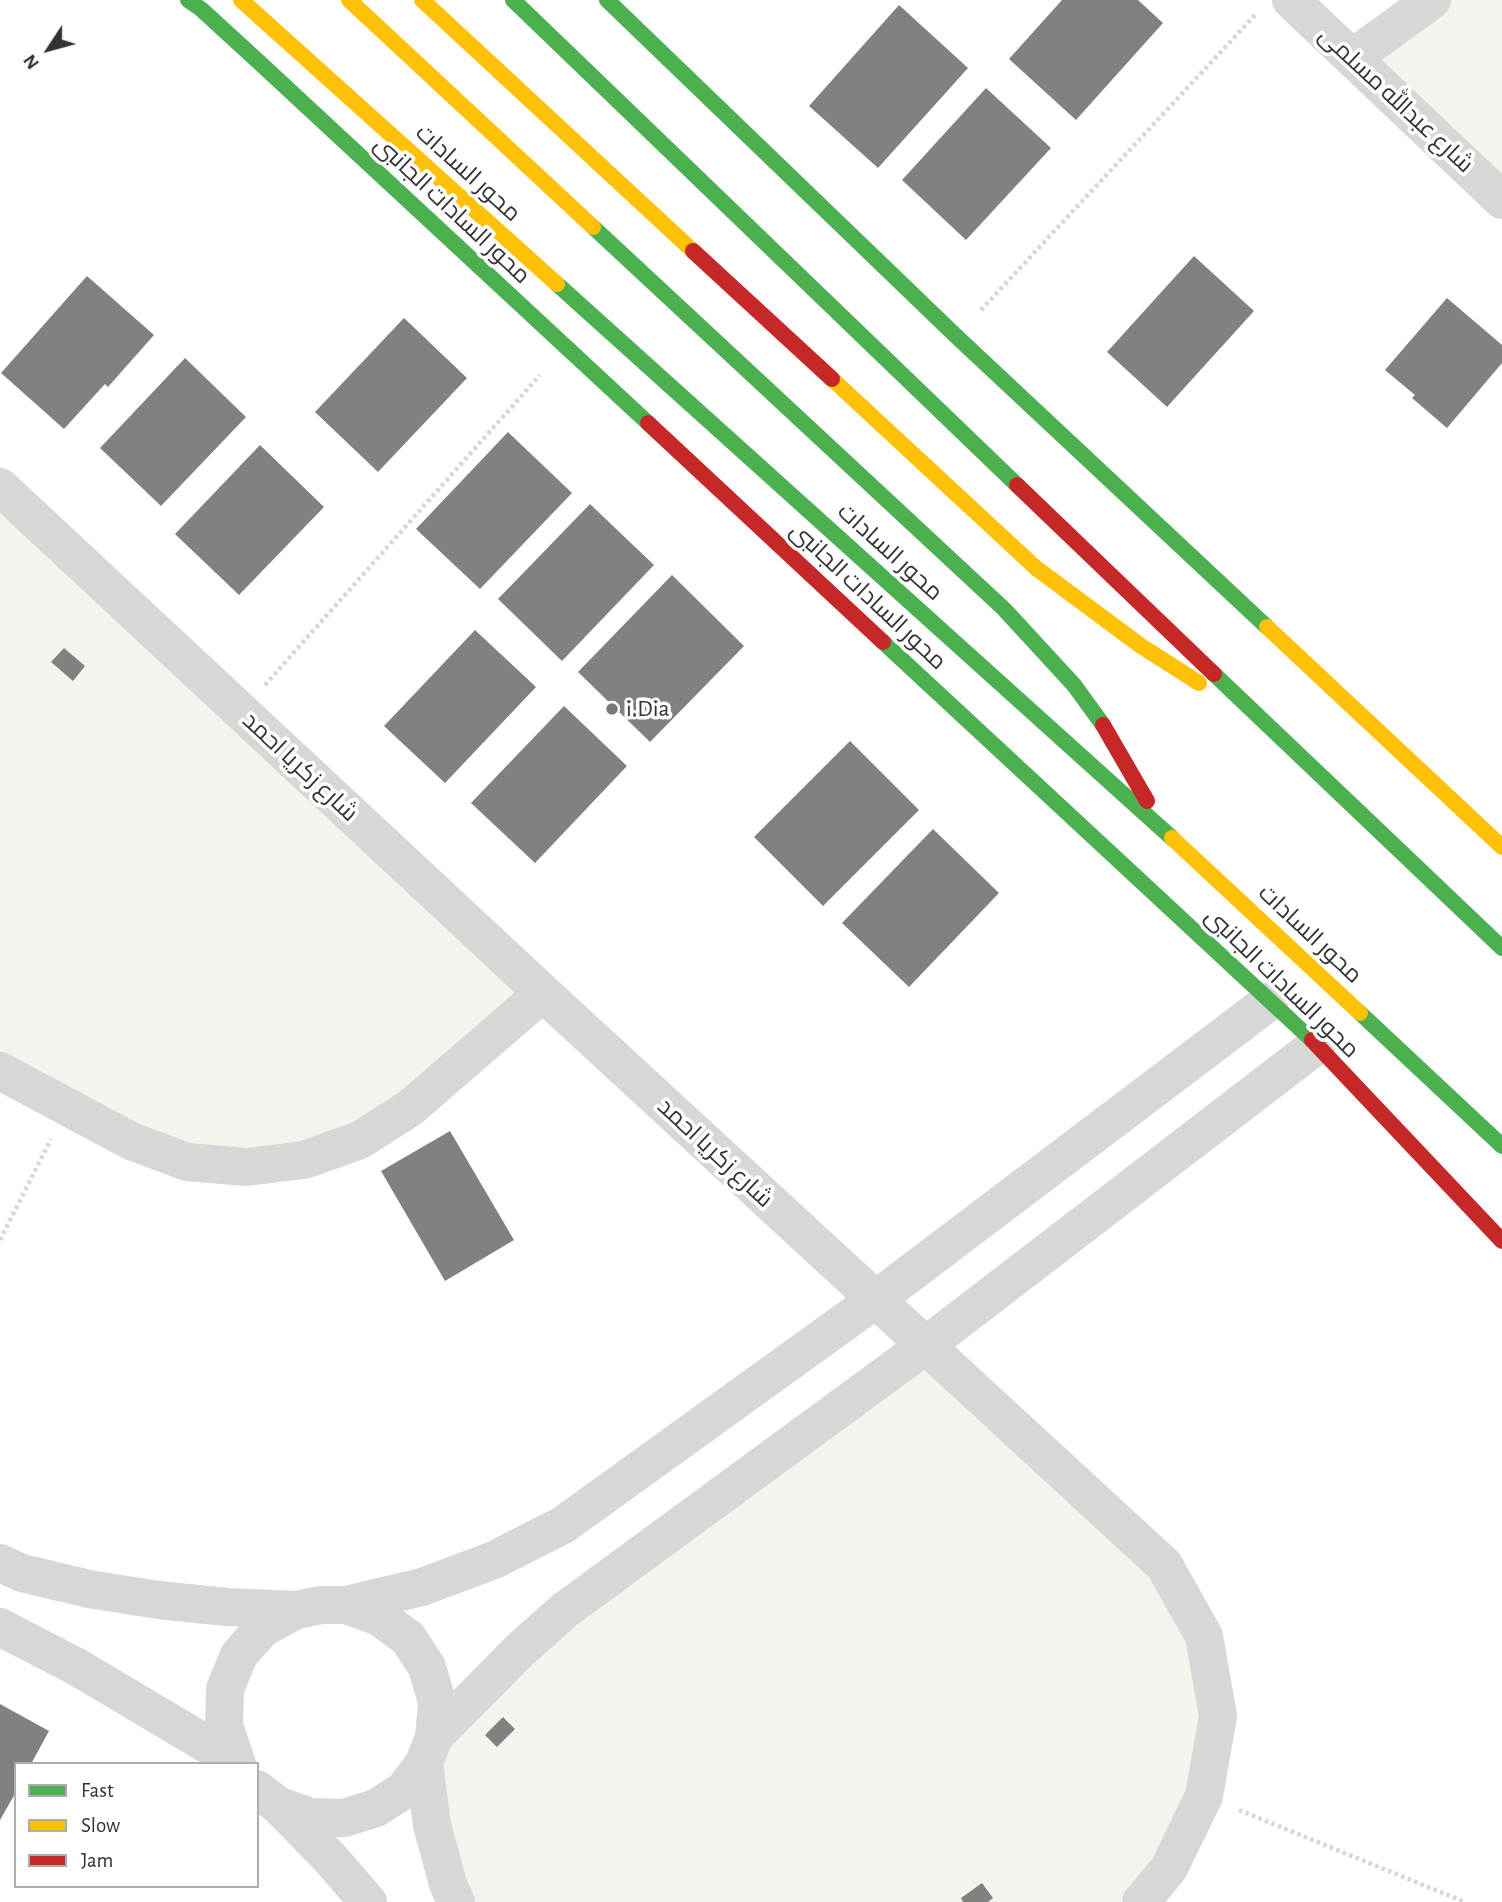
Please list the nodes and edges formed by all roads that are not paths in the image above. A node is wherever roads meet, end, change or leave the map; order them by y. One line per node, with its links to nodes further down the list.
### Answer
1 (188, 0): 17 (main road, محور السادات الجانبى)
2 (241, 0): 13 (main road, محور السادات)
3 (349, 0): 13 (main road)
4 (422, 0): 12 (main road)
5 (513, 0): 12 (main road)
6 (607, 0): 14 (main road)
7 (1432, 0): 9 (street)
8 (1275, 5): 9 (street, شارع عبدالله مسلمى)
9 (1352, 58): 10 (street, شارع عبدالله مسلمى)
10 (1502, 200)
11 (0, 487): 16 (street, شارع زكريا احمد)
12 (1254, 712): 15 (main road)
13 (1159, 825): 20 (main road, محور السادات)
14 (1502, 847)
15 (1502, 948)
16 (542, 993): 19 (street); 22 (street, شارع زكريا احمد)
17 (1270, 1001): 18 (main road, محور السادات الجانبى); 22 (street)
18 (1318, 1045): 21 (main road, محور السادات الجانبى); 23 (street)
19 (0, 1071)
20 (1502, 1146)
21 (1502, 1241)
22 (875, 1300): 23 (street, شارع زكريا احمد); 25 (street)
23 (925, 1346): 28 (street); 35 (street, شارع زكريا احمد)
24 (0, 1563): 26 (street)
25 (346, 1605): 26 (street); 28 (street)
26 (296, 1610): 30 (street)
27 (0, 1627): 29 (street)
28 (429, 1750): 31 (street); 34 (street)
29 (224, 1762)
30 (243, 1762)
31 (259, 1784)
32 (259, 1787): 33 (street)
33 (368, 1902)
34 (456, 1902)
35 (1141, 1902)

